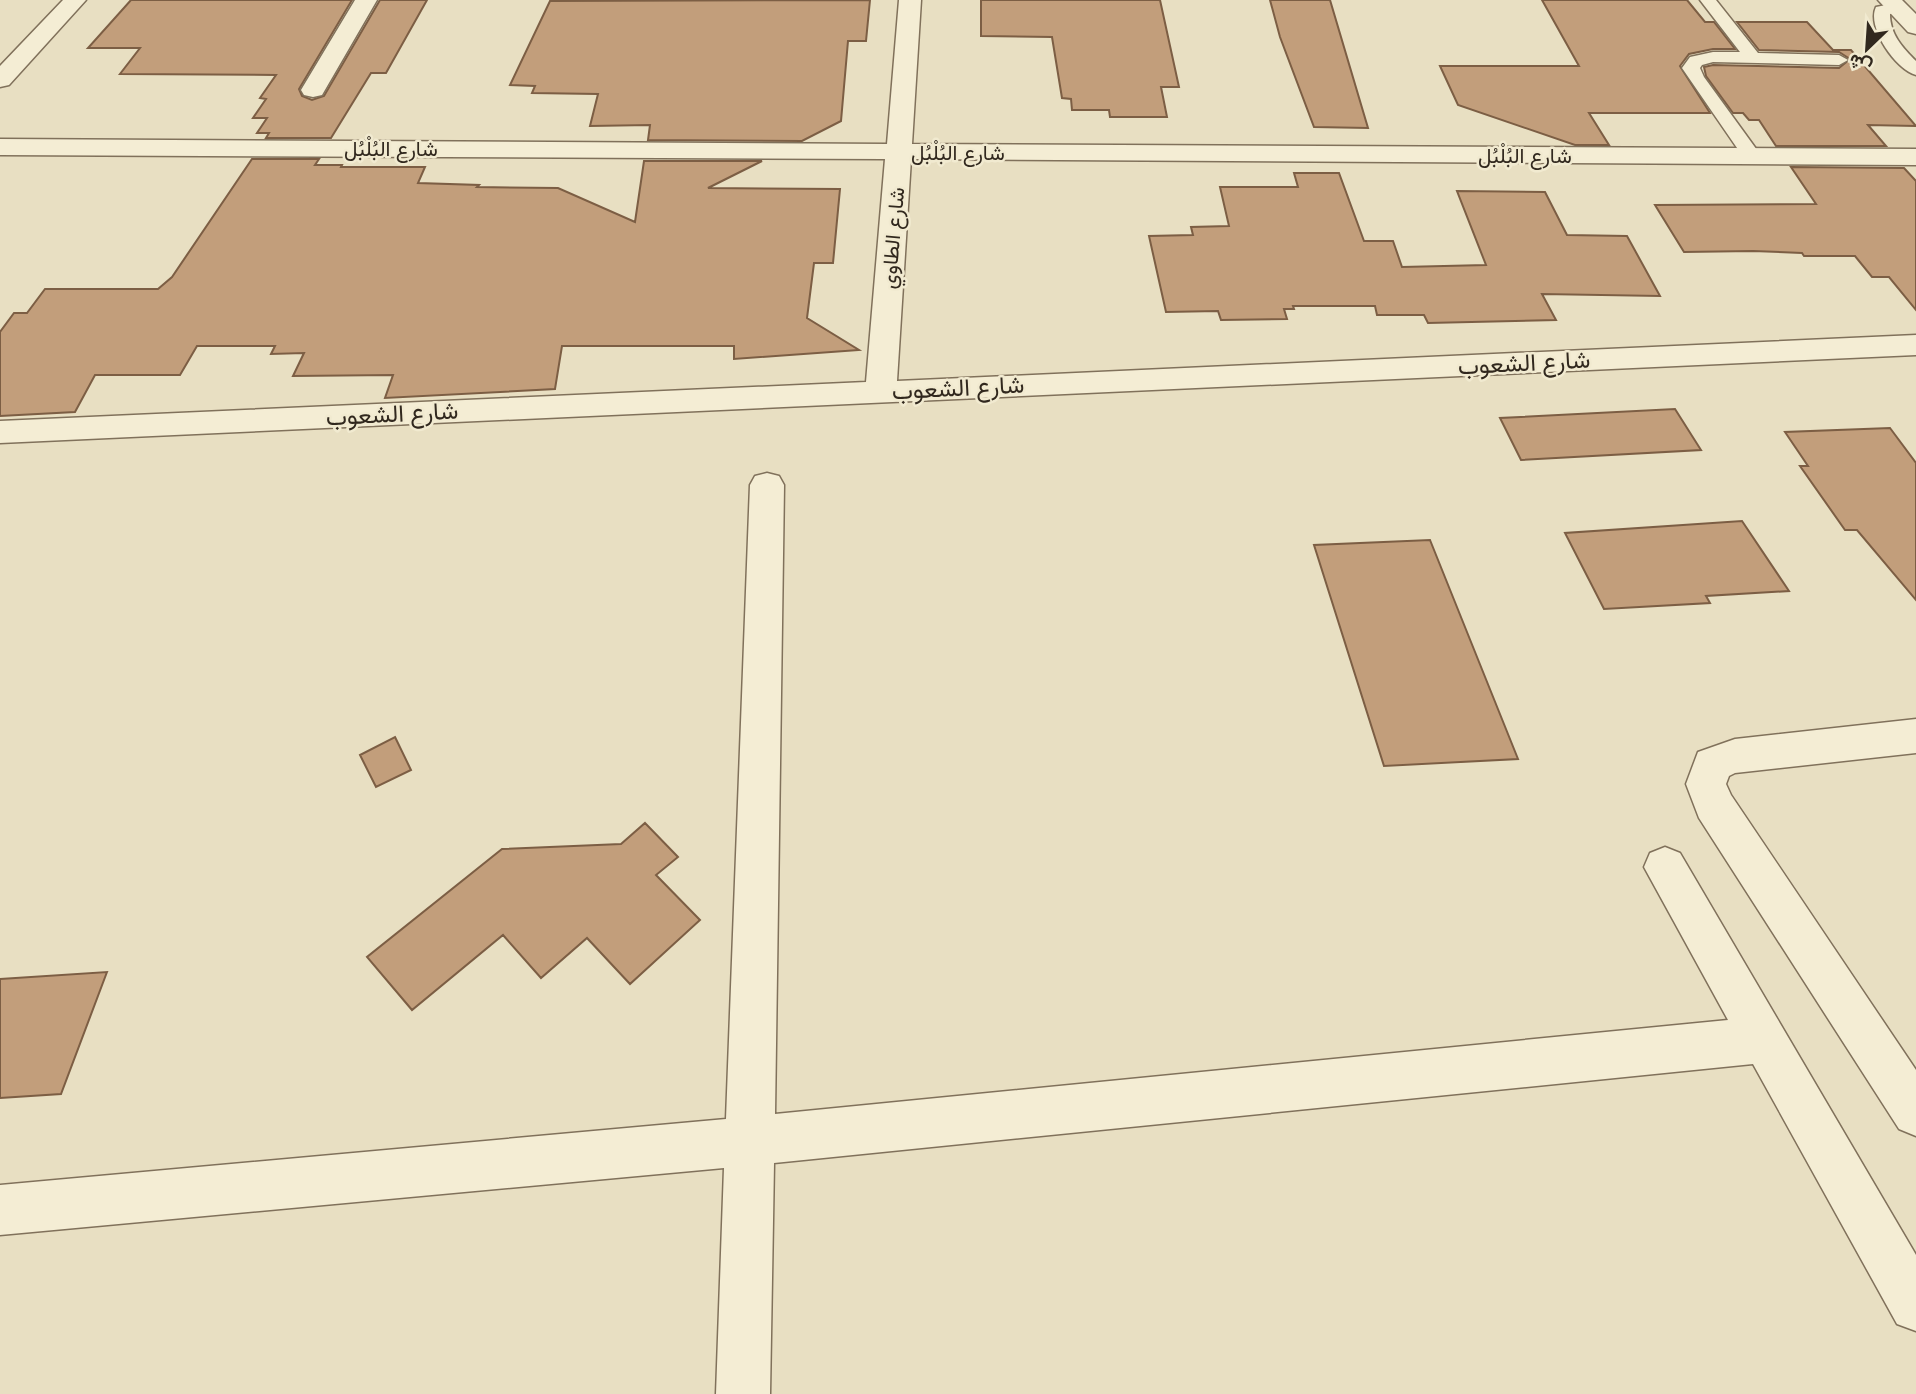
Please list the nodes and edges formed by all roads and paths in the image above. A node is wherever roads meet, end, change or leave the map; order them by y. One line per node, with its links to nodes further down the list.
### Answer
1 (75, 0): 10 (street)
2 (366, 0): 11 (street)
3 (911, 0): 13 (street, شارع الطاوي)
4 (1708, 0): 7 (lane)
5 (1893, 4): 6 (street); 9 (lane)
6 (1916, 27)
7 (1753, 58): 8 (lane); 14 (lane)
8 (1839, 60)
9 (1916, 70)
10 (0, 80)
11 (313, 89)
12 (0, 147): 13 (street, شارع البُلْبُل)
13 (900, 152): 14 (street, شارع البُلْبُل); 17 (street, شارع الطاوي)
14 (1753, 157): 15 (street, شارع البُلْبُل)
15 (1916, 157)
16 (1916, 345): 17 (street, شارع الشعوب)
17 (881, 392): 18 (street, شارع الشعوب)
18 (0, 432)
19 (767, 485): 24 (street)
20 (1916, 736): 23 (street)
21 (1665, 867): 22 (street)
22 (1764, 1041): 24 (street); 26 (street)
23 (1916, 1112)
24 (750, 1141): 25 (street); 27 (street)
25 (0, 1210)
26 (1916, 1304)
27 (743, 1394)

